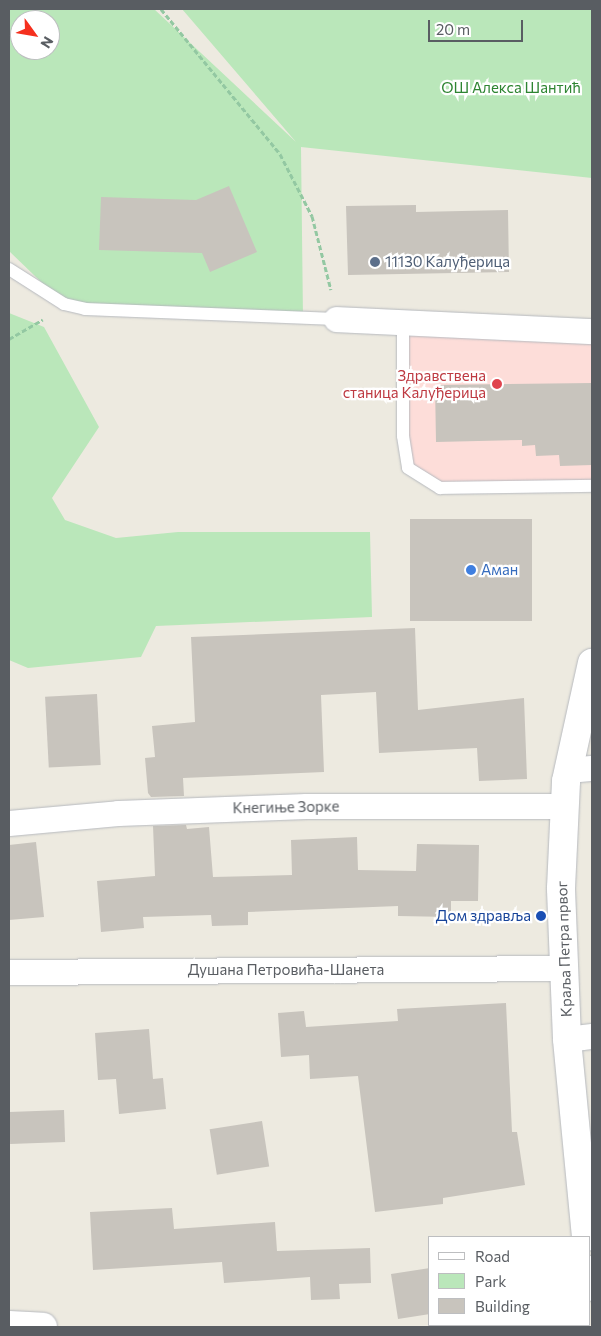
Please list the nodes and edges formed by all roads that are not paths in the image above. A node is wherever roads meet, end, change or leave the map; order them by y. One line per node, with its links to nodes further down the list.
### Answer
1 (9, 270): 2 (lane)
2 (336, 319): 3 (street)
3 (403, 322): 4 (street); 5 (lane)
4 (592, 331)
5 (592, 486)
6 (592, 663): 7 (street, Краља Петра првог)
7 (580, 769): 8 (street, Краља Петра првог)
8 (564, 806): 9 (street, Кнегиње Зорке); 10 (street, Краља Петра првог)
9 (9, 823)
10 (562, 968): 11 (street, Душана Петровића-Шанета); 12 (street, Краља Петра првог)
11 (9, 972)
12 (580, 1037): 13 (street, Краља Петра првог)
13 (586, 1236)
14 (9, 1325): 15 (street)
15 (43, 1327)

